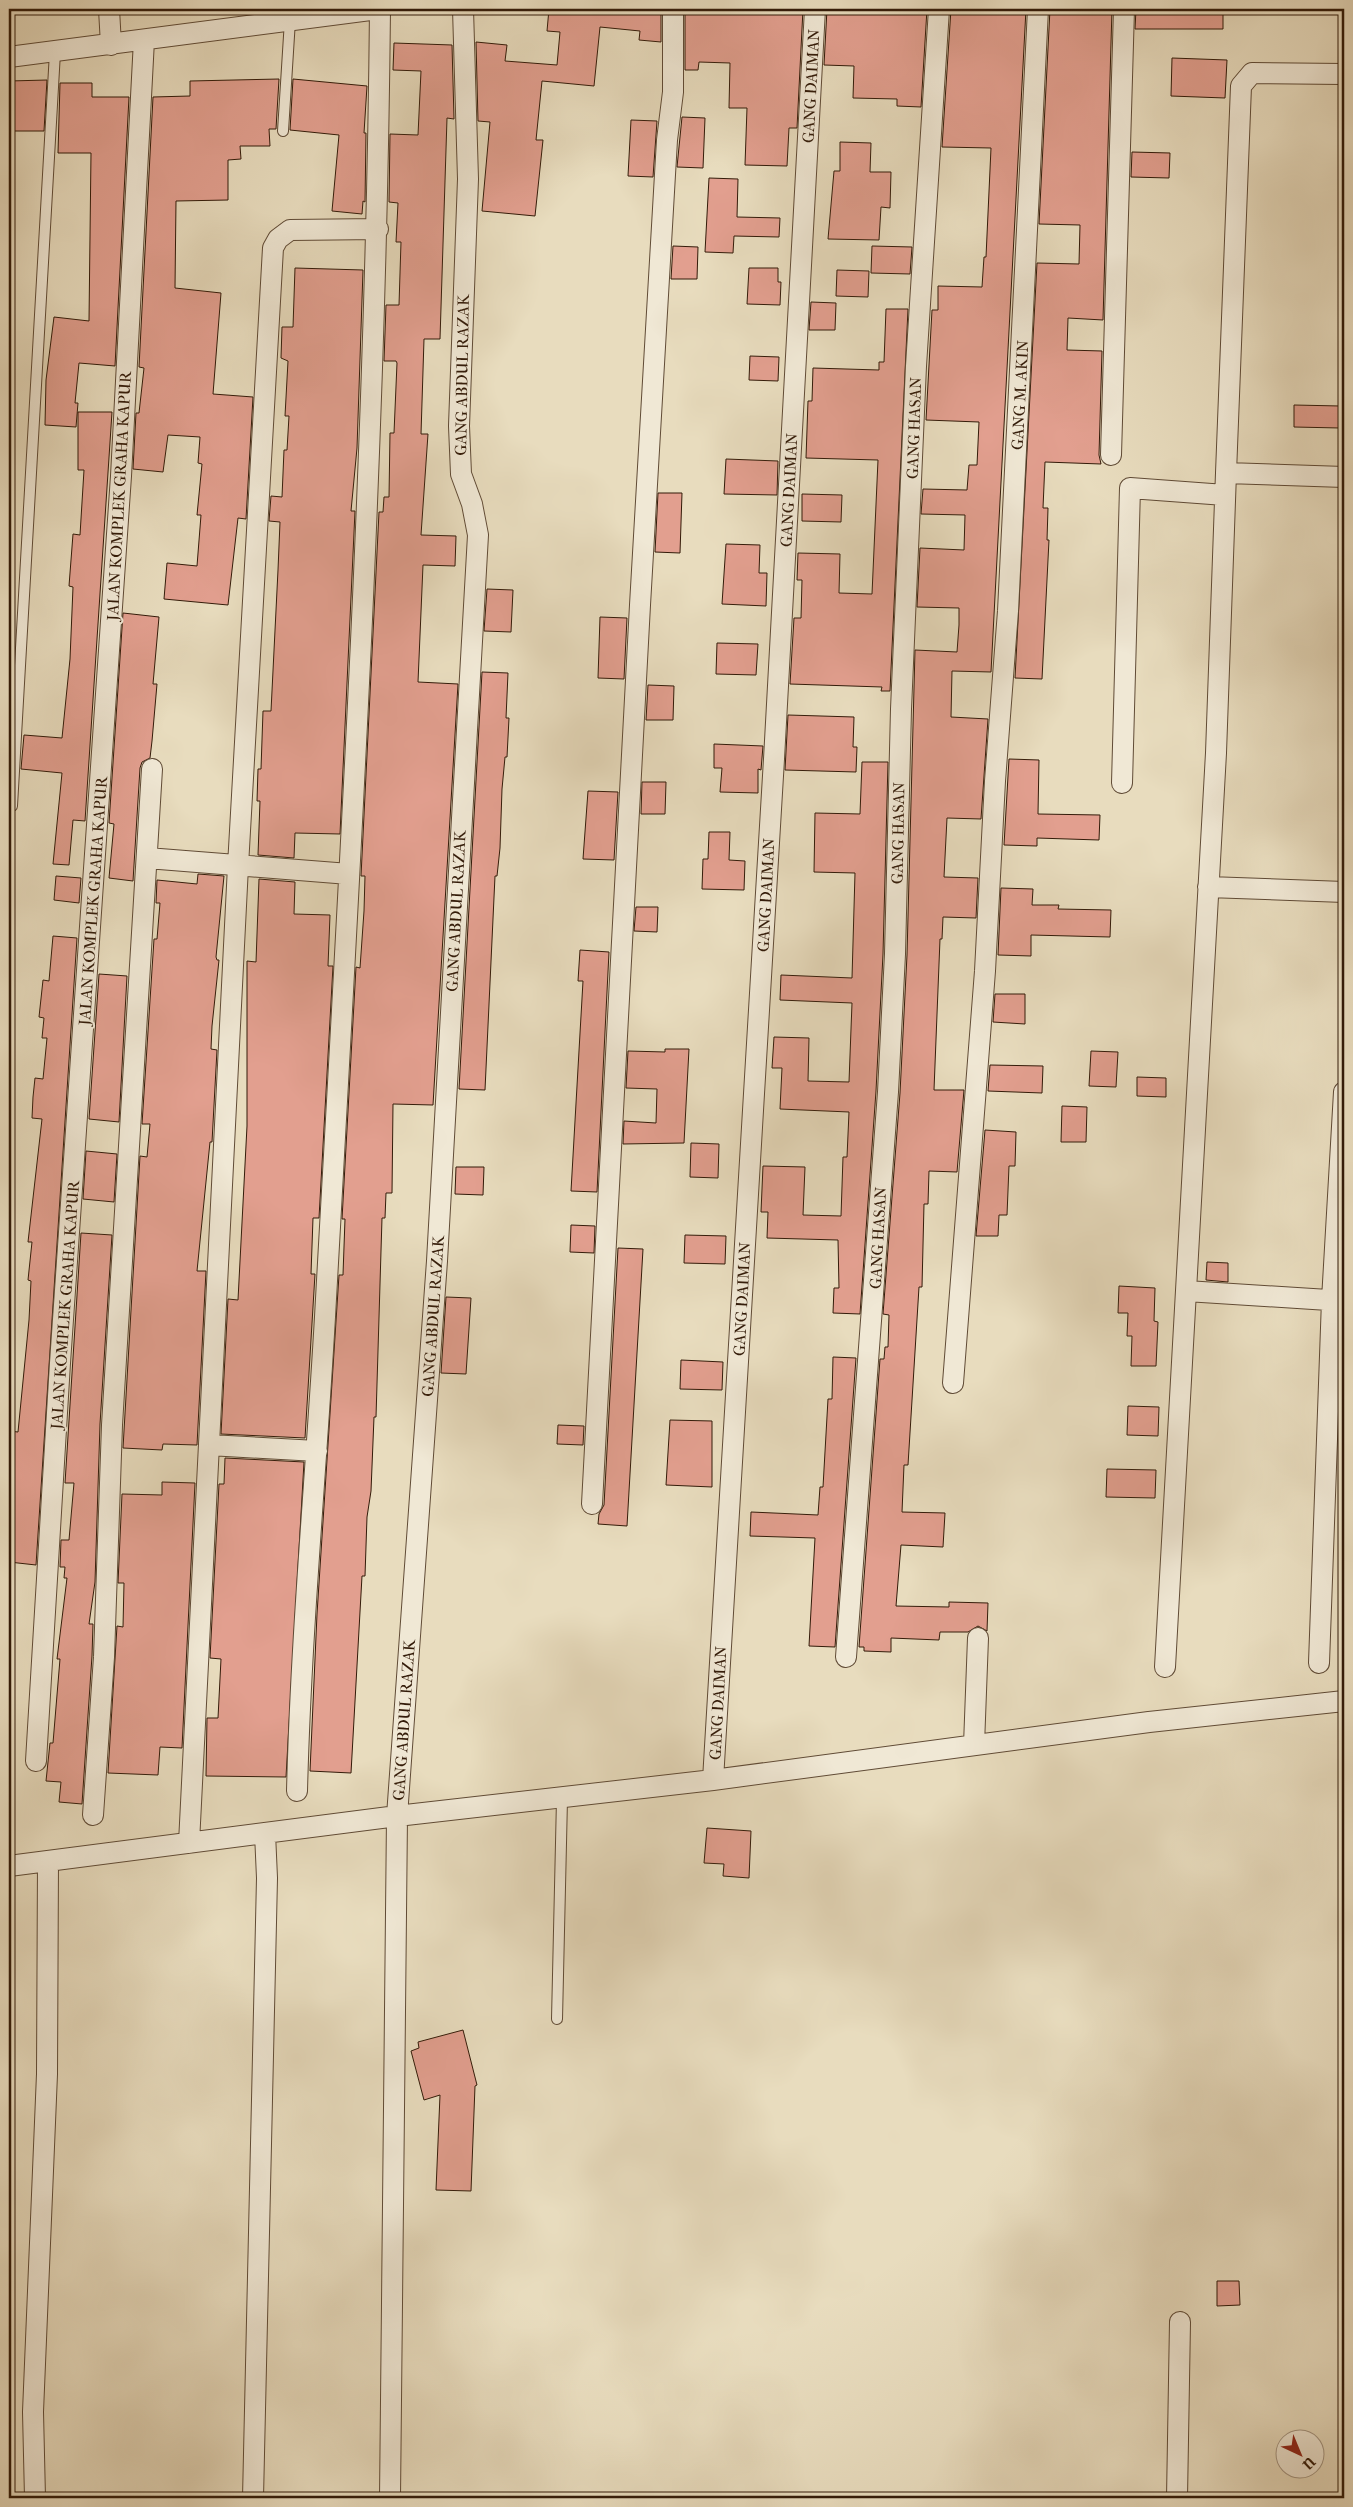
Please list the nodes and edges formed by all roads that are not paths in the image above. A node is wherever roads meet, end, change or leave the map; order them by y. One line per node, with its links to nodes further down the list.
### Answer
1 (109, 9): 11 (street)
2 (379, 9): 9 (street); 17 (street)
3 (464, 9): 48 (street, GANG ABDUL RAZAK)
4 (673, 9): 36 (street)
5 (815, 9): 44 (street, GANG DAIMAN)
6 (939, 9): 38 (street, GANG HASAN)
7 (1038, 9): 33 (street, GANG M. AKIN)
8 (1124, 9): 18 (street)
9 (290, 20): 10 (street); 16 (lane)
10 (144, 40): 11 (street); 43 (street, JALAN KOMPLEK GRAHA KAPUR)
11 (110, 45): 13 (street)
12 (9, 49): 14 (street)
13 (55, 52): 14 (street); 24 (lane)
14 (9, 57)
15 (1344, 74): 19 (street)
16 (283, 131)
17 (378, 230): 26 (street); 27 (street)
18 (1111, 455)
19 (1226, 473): 20 (street); 21 (street)
20 (1344, 477)
21 (1225, 495): 23 (street); 28 (street)
22 (152, 769): 25 (street)
23 (1122, 783)
24 (12, 806)
25 (148, 858): 26 (street); 47 (street)
26 (238, 866): 27 (street); 34 (street)
27 (349, 874): 35 (street)
28 (1208, 887): 29 (street); 31 (street)
29 (1344, 892)
30 (1344, 1092): 32 (street)
31 (1186, 1291): 32 (street); 40 (street)
32 (1338, 1300): 39 (street)
33 (953, 1383)
34 (209, 1445): 35 (street); 50 (street)
35 (317, 1452): 45 (street)
36 (592, 1504)
37 (978, 1638): 42 (street)
38 (846, 1657)
39 (1319, 1663)
40 (1165, 1667)
41 (1344, 1701): 42 (street)
42 (974, 1745): 44 (street)
43 (36, 1761)
44 (713, 1780): 46 (street)
45 (297, 1791)
46 (562, 1799): 48 (street); 53 (lane)
47 (93, 1816)
48 (397, 1816): 49 (street); 57 (street, GANG ABDUL RAZAK)
49 (265, 1833): 50 (street); 56 (street)
50 (189, 1843): 51 (street)
51 (48, 1861): 52 (street); 55 (street)
52 (9, 1866)
53 (557, 2019)
54 (1180, 2322): 58 (street)
55 (35, 2498)
56 (252, 2498)
57 (390, 2498)
58 (1177, 2498)

